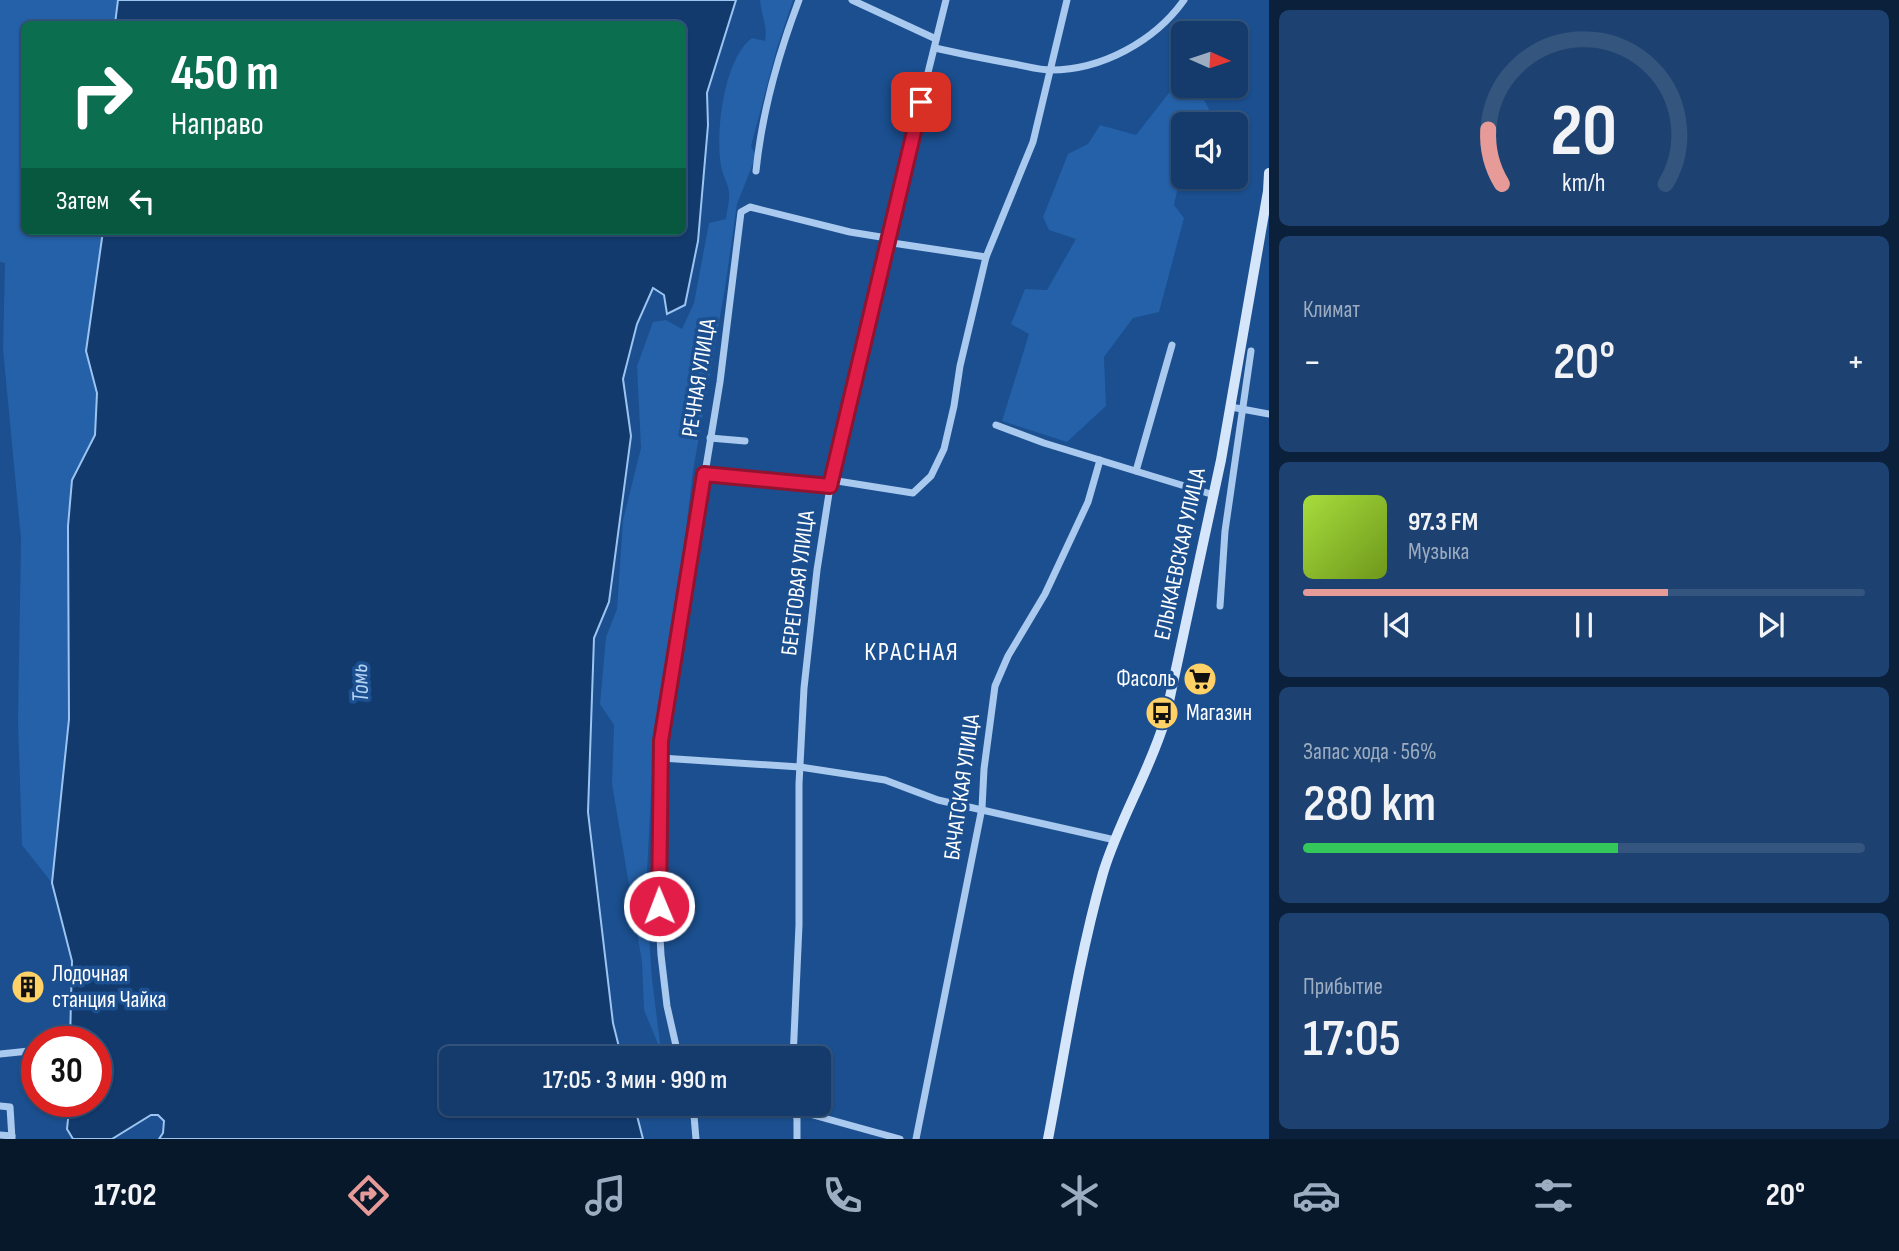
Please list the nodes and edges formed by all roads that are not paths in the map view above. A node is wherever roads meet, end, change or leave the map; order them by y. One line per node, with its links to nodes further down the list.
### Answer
1 (799, 0): 8 (street)
2 (852, 0): 6 (street)
3 (946, 0): 6 (street, БЕРЕГОВАЯ УЛИЦА)
4 (1067, 0): 7 (street)
5 (1184, 0): 7 (street)
6 (935, 44): 7 (street); 10 (street, БЕРЕГОВАЯ УЛИЦА)
7 (1051, 70): 11 (street)
8 (756, 171)
9 (1269, 173): 14 (street, ЕЛЫКАЕВСКАЯ УЛИЦА)
10 (887, 240): 11 (street); 18 (street, РЕЧНАЯ УЛИЦА); 23 (street, БЕРЕГОВАЯ УЛИЦА)
11 (986, 257): 23 (street)
12 (1172, 345): 21 (street)
13 (1251, 351): 15 (street)
14 (1230, 407): 15 (street); 24 (street, ЕЛЫКАЕВСКАЯ УЛИЦА)
15 (1243, 409): 16 (street); 26 (street)
16 (1269, 414)
17 (996, 425): 20 (street)
18 (710, 438): 19 (street); 22 (street, РЕЧНАЯ УЛИЦА)
19 (745, 441)
20 (1100, 460): 21 (street); 30 (street, БАЧАТСКАЯ УЛИЦА)
21 (1136, 471): 24 (street)
22 (704, 474): 23 (street); 28 (street, РЕЧНАЯ УЛИЦА)
23 (831, 483): 29 (street, БЕРЕГОВАЯ УЛИЦА)
24 (1214, 495): 25 (street, ЕЛЫКАЕВСКАЯ УЛИЦА)
25 (1207, 528): 26 (street); 31 (street, ЕЛЫКАЕВСКАЯ УЛИЦА)
26 (1225, 531): 27 (street)
27 (1220, 606)
28 (661, 758): 29 (street); 32 (street, РЕЧНАЯ УЛИЦА)
29 (800, 768): 30 (street); 33 (street, БЕРЕГОВАЯ УЛИЦА)
30 (982, 808): 31 (street); 45 (street, БАЧАТСКАЯ УЛИЦА)
31 (1115, 840): 46 (street, ЕЛЫКАЕВСКАЯ УЛИЦА)
32 (677, 1046)
33 (794, 1046)
34 (21, 1052): 35 (street)
35 (0, 1055)
36 (0, 1106): 41 (street)
37 (695, 1116): 42 (street)
38 (795, 1116): 43 (street)
39 (824, 1116): 44 (street)
40 (0, 1135): 41 (street)
41 (12, 1138)
42 (696, 1139)
43 (797, 1139)
44 (900, 1139)
45 (916, 1139)
46 (1048, 1139)

